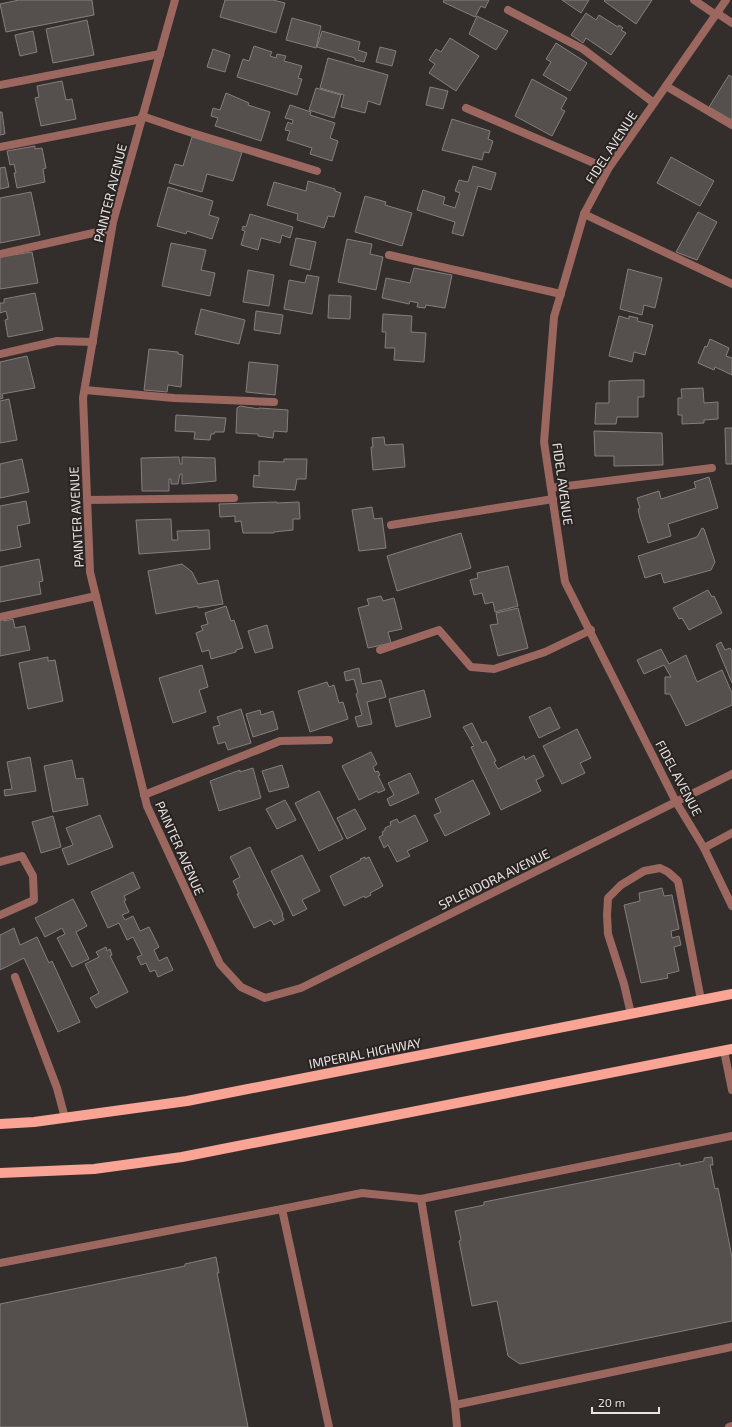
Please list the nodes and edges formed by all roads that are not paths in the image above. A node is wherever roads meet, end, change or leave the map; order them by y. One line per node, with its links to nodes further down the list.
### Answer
1 (176, 0): 7 (street, PAINTER AVENUE)
2 (694, 0): 5 (street)
3 (726, 0): 5 (street, FIDEL AVENUE)
4 (508, 10): 10 (street)
5 (716, 14): 6 (street); 9 (street, FIDEL AVENUE)
6 (732, 23)
7 (160, 54): 8 (street); 12 (street, PAINTER AVENUE)
8 (0, 84)
9 (666, 86): 10 (street, FIDEL AVENUE); 13 (street)
10 (654, 103): 15 (street, FIDEL AVENUE)
11 (466, 108): 15 (street)
12 (142, 118): 14 (street); 16 (street); 18 (street, PAINTER AVENUE)
13 (732, 125)
14 (0, 147)
15 (608, 169): 17 (street, FIDEL AVENUE)
16 (317, 171)
17 (584, 214): 21 (street); 22 (street, FIDEL AVENUE)
18 (111, 229): 19 (street); 23 (street, PAINTER AVENUE)
19 (0, 254)
20 (389, 255): 22 (street)
21 (732, 284)
22 (561, 294): 28 (street, FIDEL AVENUE)
23 (92, 342): 24 (street); 25 (street, PAINTER AVENUE)
24 (0, 354)
25 (84, 390): 26 (street); 31 (street, PAINTER AVENUE)
26 (274, 402)
27 (712, 468): 28 (street)
28 (551, 488): 30 (street, FIDEL AVENUE)
29 (234, 498): 31 (street)
30 (553, 499): 32 (street); 35 (street, FIDEL AVENUE)
31 (87, 500): 33 (street, PAINTER AVENUE)
32 (391, 525)
33 (96, 596): 34 (street); 39 (street, PAINTER AVENUE)
34 (0, 617)
35 (590, 630): 36 (street); 40 (street, FIDEL AVENUE)
36 (380, 650)
37 (329, 740): 39 (street)
38 (732, 774): 40 (street, SPLENDORA AVENUE)
39 (144, 795): 48 (street, PAINTER AVENUE)
40 (676, 802): 42 (street, FIDEL AVENUE); 48 (street, SPLENDORA AVENUE)
41 (732, 832): 42 (street)
42 (704, 848): 44 (street, FIDEL AVENUE)
43 (0, 862): 45 (street)
44 (732, 906)
45 (0, 915)
46 (15, 976): 53 (street)
47 (732, 994): 49 (main road, IMPERIAL HIGHWAY)
48 (265, 998)
49 (702, 1000): 50 (main road, IMPERIAL HIGHWAY); 50 (street)
50 (631, 1014): 53 (main road, IMPERIAL HIGHWAY)
51 (728, 1050): 52 (street); 56 (main road)
52 (732, 1090)
53 (65, 1118): 54 (main road, IMPERIAL HIGHWAY)
54 (0, 1124)
55 (732, 1136): 57 (street)
56 (0, 1174)
57 (421, 1199): 58 (street); 61 (street)
58 (282, 1209): 59 (street); 63 (street)
59 (0, 1263)
60 (732, 1347): 61 (street)
61 (455, 1405): 64 (street)
62 (732, 1426): 65 (street)
63 (329, 1427)
64 (457, 1427)
65 (729, 1427)

